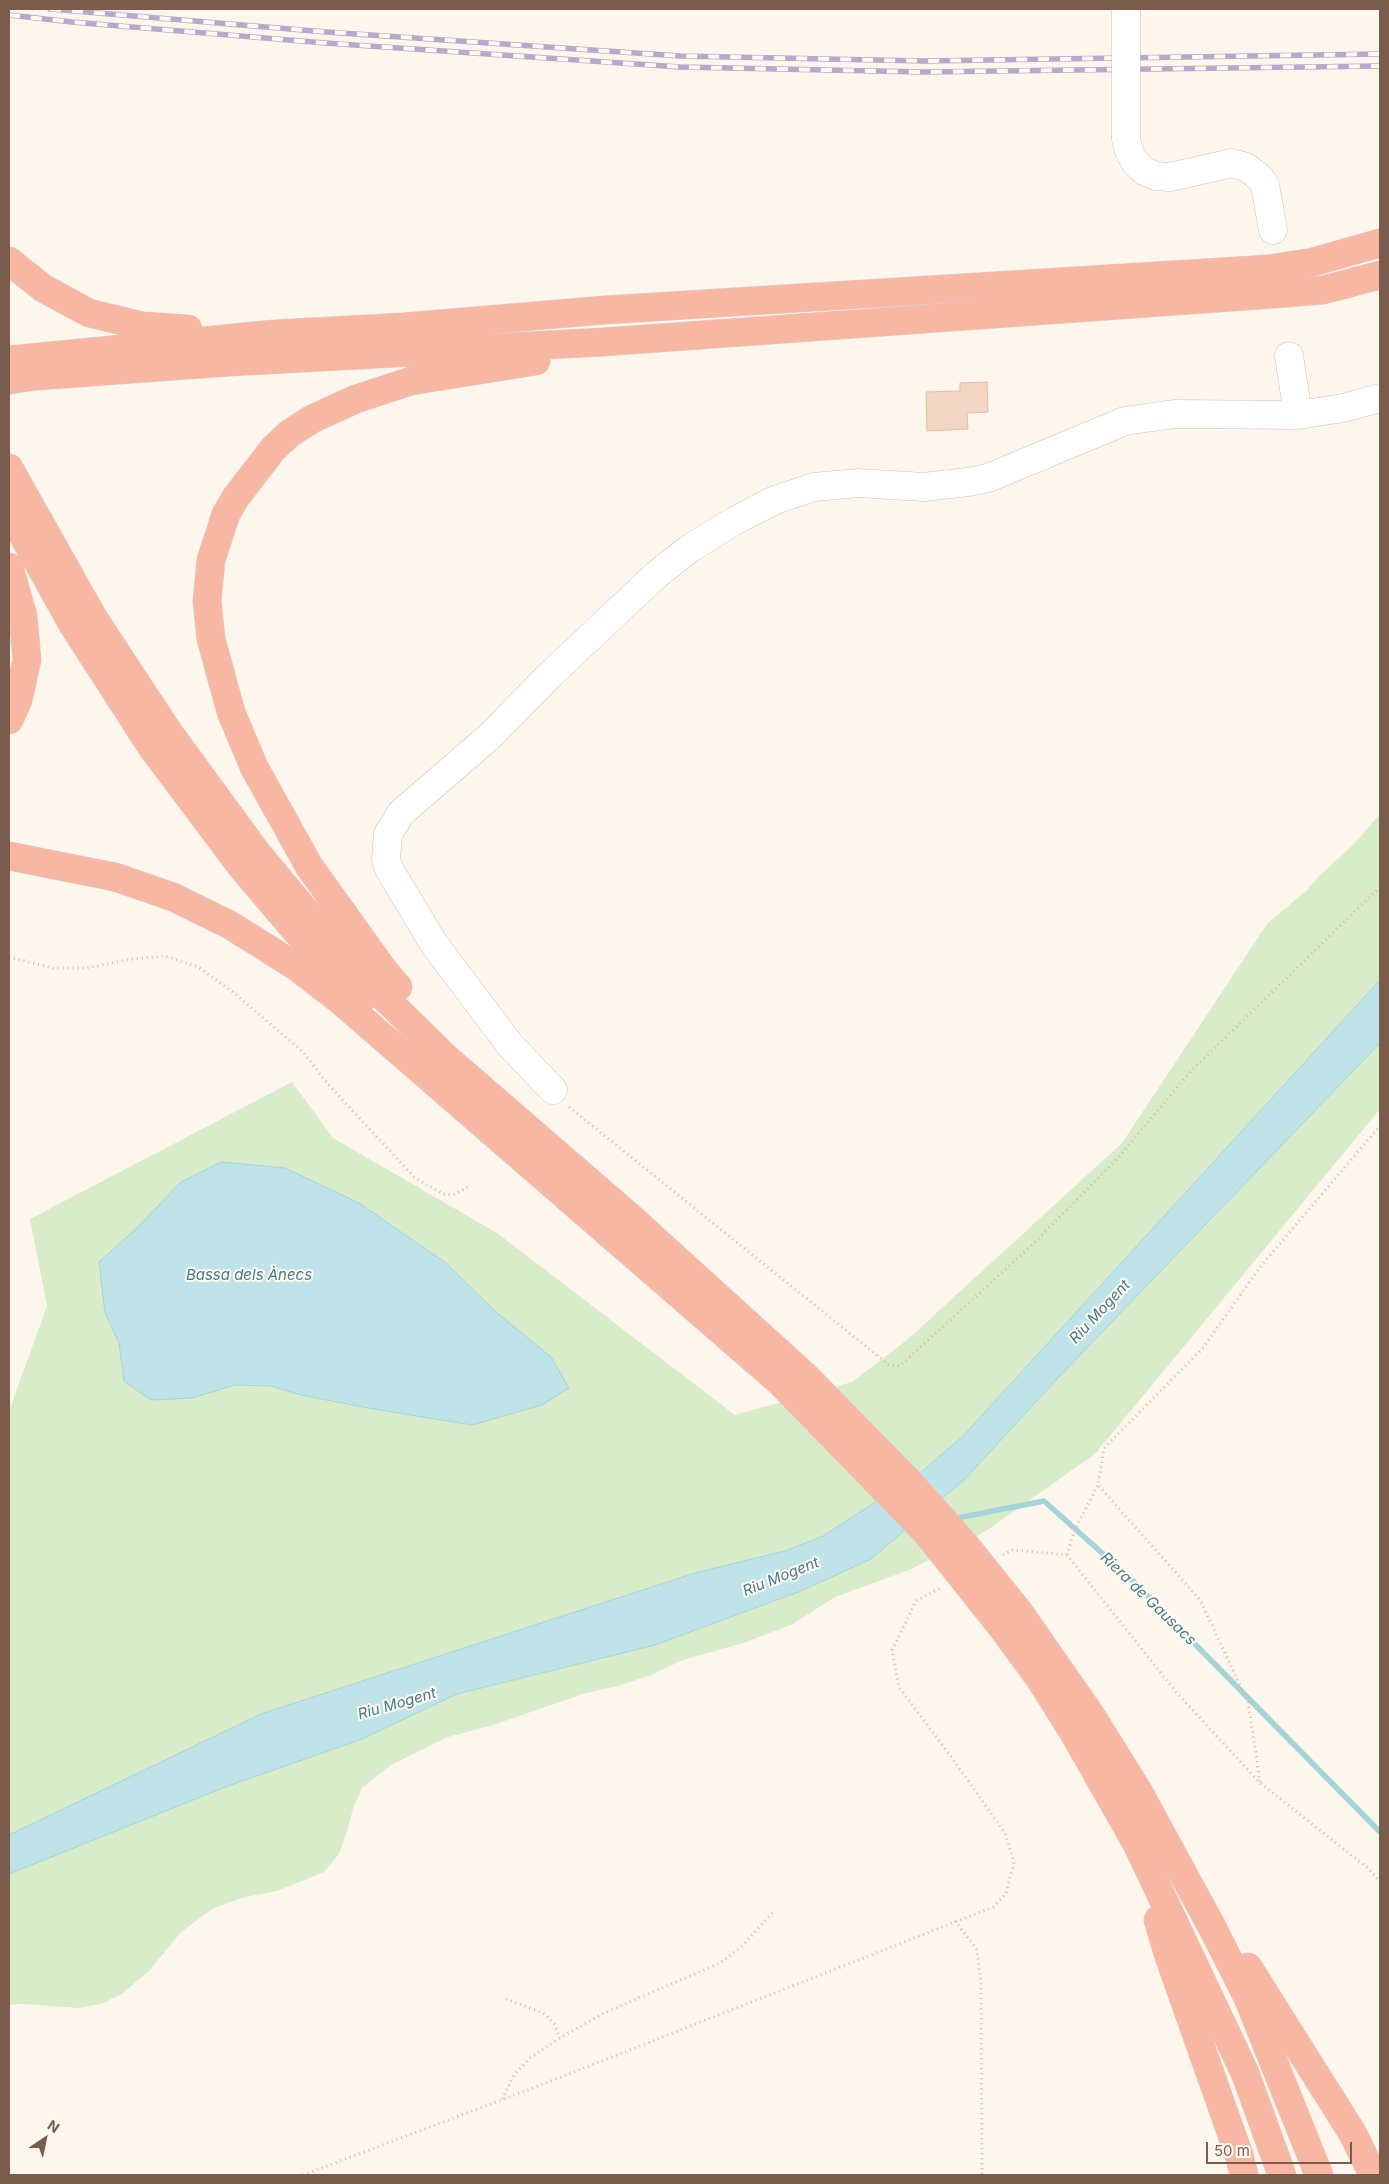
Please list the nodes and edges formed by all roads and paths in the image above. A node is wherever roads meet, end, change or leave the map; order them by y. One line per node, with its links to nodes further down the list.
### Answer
1 (1126, 9): 2 (street, bridge)
2 (1273, 230)
3 (1380, 243): 6 (highway)
4 (9, 261): 6 (highway)
5 (1380, 275): 7 (highway)
6 (274, 334): 10 (highway)
7 (576, 343): 10 (highway); 22 (highway)
8 (1288, 356): 13 (street)
9 (9, 360): 10 (highway)
10 (66, 364): 11 (highway)
11 (9, 380)
12 (1380, 398): 13 (street)
13 (1298, 414): 21 (street)
14 (9, 468): 22 (highway)
15 (9, 510): 22 (highway)
16 (9, 567): 17 (highway)
17 (9, 720)
18 (9, 856): 22 (highway)
19 (1380, 887): 21 (path)
20 (9, 957): 24 (path)
21 (553, 1090)
22 (496, 1119): 29 (highway, bridge); 29 (highway, bridge)
23 (1380, 1126): 25 (path)
24 (470, 1186)
25 (1098, 1485): 27 (path); 30 (path)
26 (1013, 1550): 27 (path)
27 (1067, 1554): 30 (path)
28 (916, 1601): 34 (path)
29 (1010, 1619): 31 (highway)
30 (1260, 1783): 32 (path)
31 (1149, 1839): 40 (highway); 41 (highway); 42 (highway); 43 (highway)
32 (1380, 1882)
33 (775, 1910): 36 (path)
34 (955, 1921): 37 (path); 39 (path)
35 (506, 1999): 36 (path)
36 (560, 2038): 37 (path)
37 (502, 2099): 38 (path)
38 (303, 2175)
39 (982, 2175)
40 (1244, 2175)
41 (1282, 2175)
42 (1319, 2175)
43 (1373, 2175)

